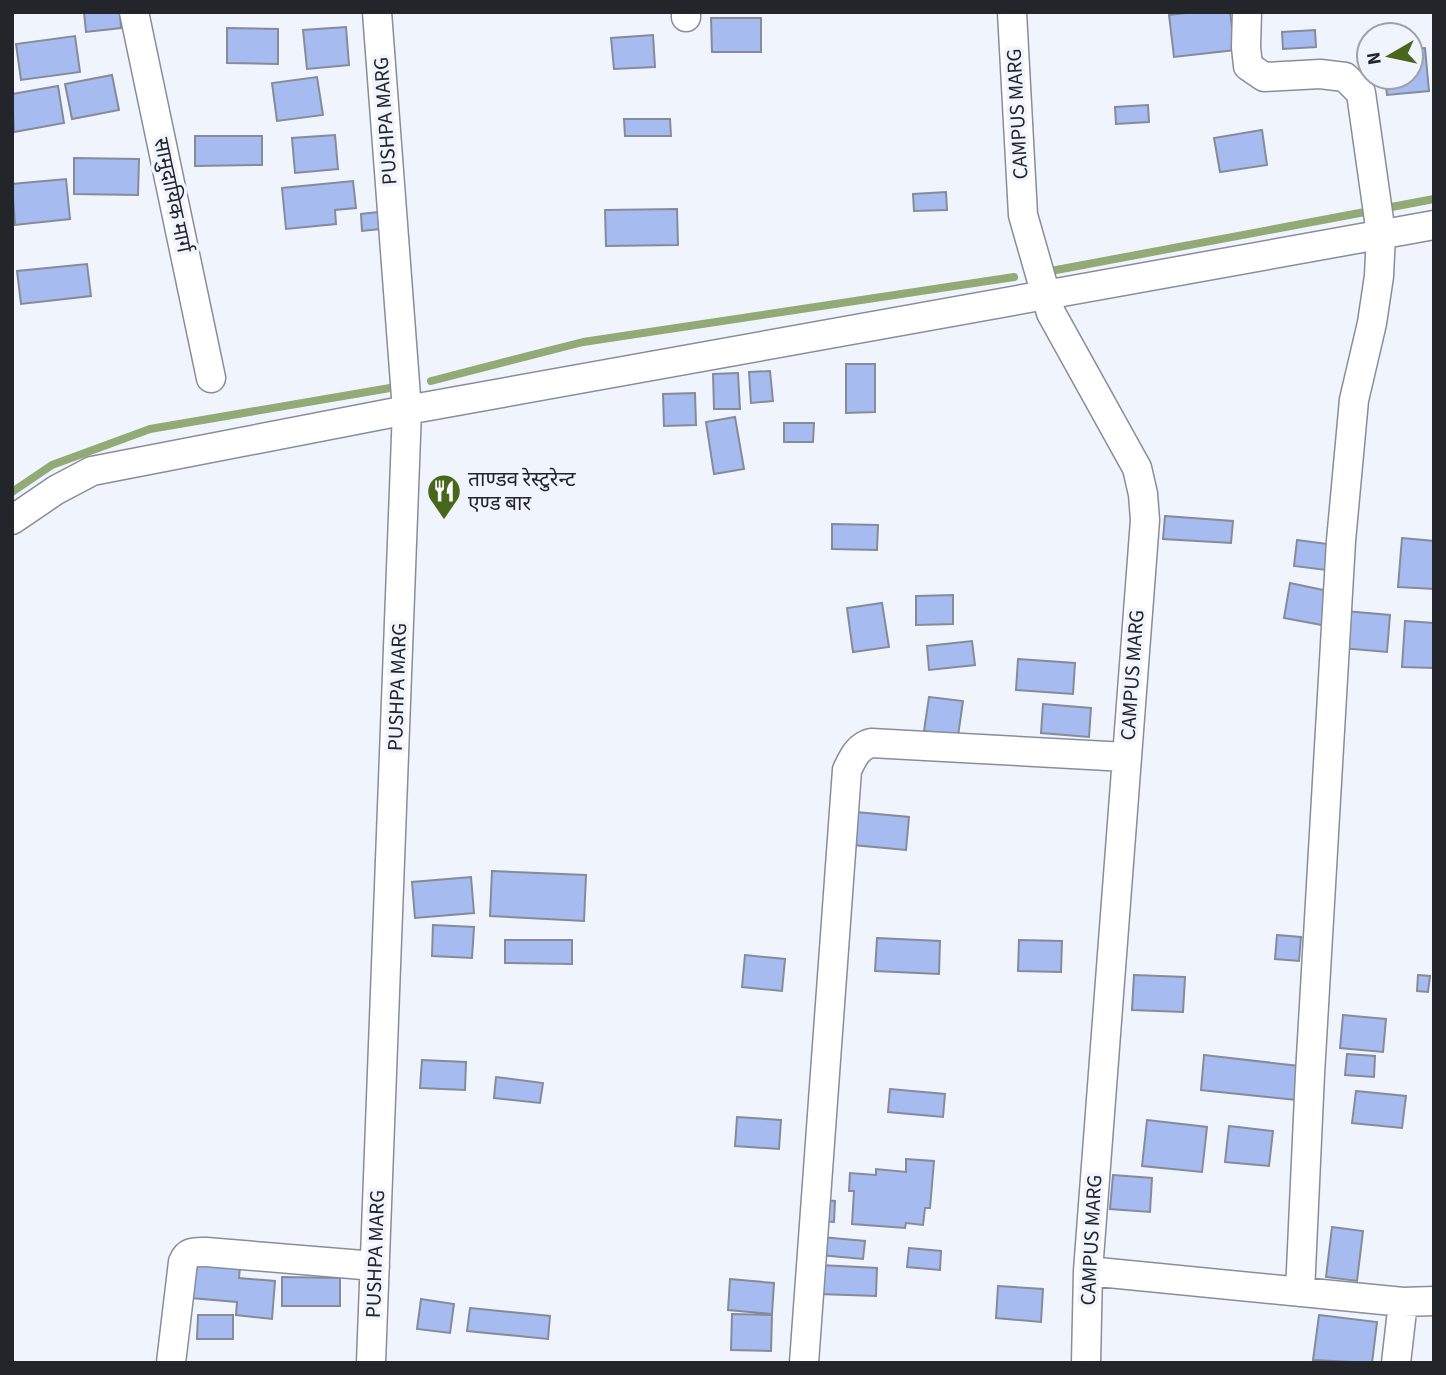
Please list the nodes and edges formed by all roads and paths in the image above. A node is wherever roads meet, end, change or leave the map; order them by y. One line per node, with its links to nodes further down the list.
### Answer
1 (134, 12): 8 (street, सामुदायिक मार्ग)
2 (377, 12): 9 (street, PUSHPA MARG)
3 (1012, 12): 7 (street, CAMPUS MARG)
4 (1247, 12): 6 (street)
5 (1434, 225): 6 (street)
6 (1381, 234): 7 (street); 14 (street)
7 (1046, 295): 9 (street); 11 (street, CAMPUS MARG)
8 (211, 378)
9 (407, 410): 10 (street); 12 (street, PUSHPA MARG)
10 (12, 520)
11 (1126, 757): 13 (street, CAMPUS MARG); 19 (street)
12 (375, 1266): 17 (street); 18 (street, PUSHPA MARG)
13 (1088, 1271): 14 (street); 20 (street, CAMPUS MARG)
14 (1300, 1292): 16 (street)
15 (1434, 1301): 16 (street)
16 (1403, 1302): 21 (street)
17 (171, 1363)
18 (371, 1363)
19 (804, 1363)
20 (1086, 1363)
21 (1396, 1363)

